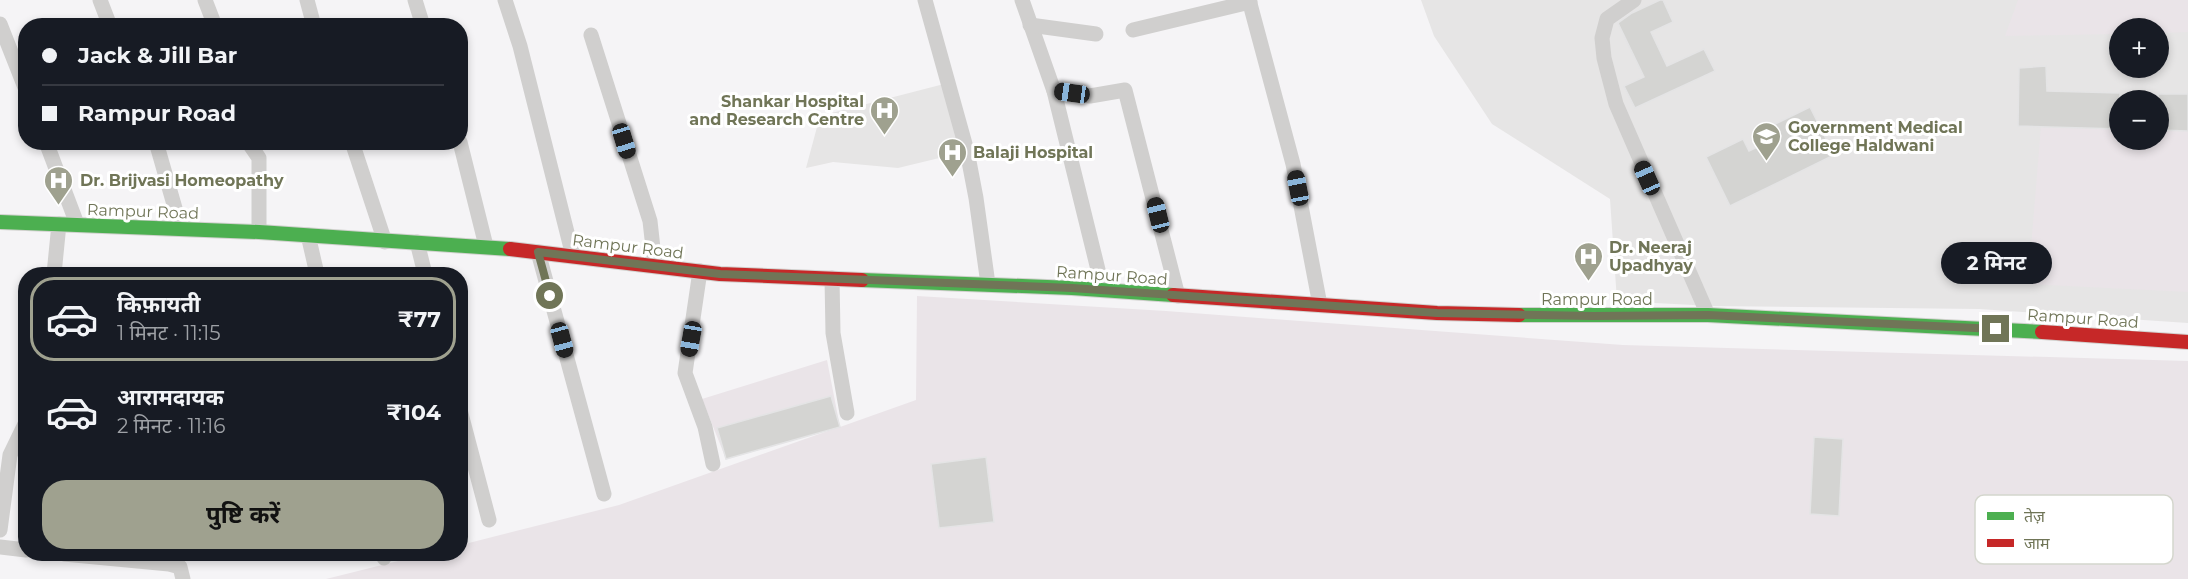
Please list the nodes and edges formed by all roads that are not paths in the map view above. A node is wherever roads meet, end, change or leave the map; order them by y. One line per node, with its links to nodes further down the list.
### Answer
1 (100, 0): 10 (street)
2 (205, 0): 11 (street)
3 (307, 0): 12 (street)
4 (415, 0): 13 (street)
5 (505, 0): 36 (street)
6 (925, 0): 43 (street)
7 (1022, 0): 15 (street)
8 (1635, 0): 47 (street)
9 (1250, 1): 16 (street); 46 (street)
10 (107, 18)
11 (212, 18)
12 (312, 18)
13 (421, 18)
14 (0, 24): 19 (street)
15 (1030, 25): 17 (street); 20 (street)
16 (1133, 30)
17 (1096, 34)
18 (591, 35): 37 (street)
19 (18, 70)
20 (1054, 91): 44 (street); 45 (street)
21 (49, 150): 28 (street)
22 (158, 150): 29 (street)
23 (254, 150): 30 (street)
24 (355, 150): 32 (street)
25 (462, 150): 34 (street)
26 (0, 222): 27 (main road, Rampur Road)
27 (59, 224): 28 (main road, Rampur Road); 38 (street)
28 (77, 224): 29 (main road, Rampur Road)
29 (181, 229): 30 (main road, Rampur Road)
30 (259, 232): 31 (main road, Rampur Road)
31 (308, 235): 32 (main road, Rampur Road); 39 (street)
32 (385, 242): 33 (main road, Rampur Road)
33 (417, 242): 34 (main road, Rampur Road); 40 (street)
34 (486, 246): 35 (main road, Rampur Road)
35 (538, 252): 36 (main road, Rampur Road); 53 (street)
36 (573, 256): 37 (main road, Rampur Road)
37 (655, 266): 41 (main road, Rampur Road)
38 (55, 267)
39 (315, 267)
40 (423, 267)
41 (700, 272): 42 (main road, Rampur Road); 52 (street)
42 (831, 278): 43 (main road, Rampur Road); 49 (street)
43 (988, 284): 44 (main road, Rampur Road)
44 (1103, 290): 45 (main road, Rampur Road)
45 (1178, 296): 46 (main road, Rampur Road)
46 (1320, 305): 47 (main road, Rampur Road)
47 (1708, 315): 48 (main road, Rampur Road)
48 (2188, 342)
49 (847, 412)
50 (18, 438): 55 (street)
51 (468, 440): 54 (street)
52 (713, 464)
53 (604, 494)
54 (489, 520)
55 (0, 530)
56 (0, 548): 57 (street)
57 (18, 549)
58 (138, 561): 59 (street)
59 (183, 579)

